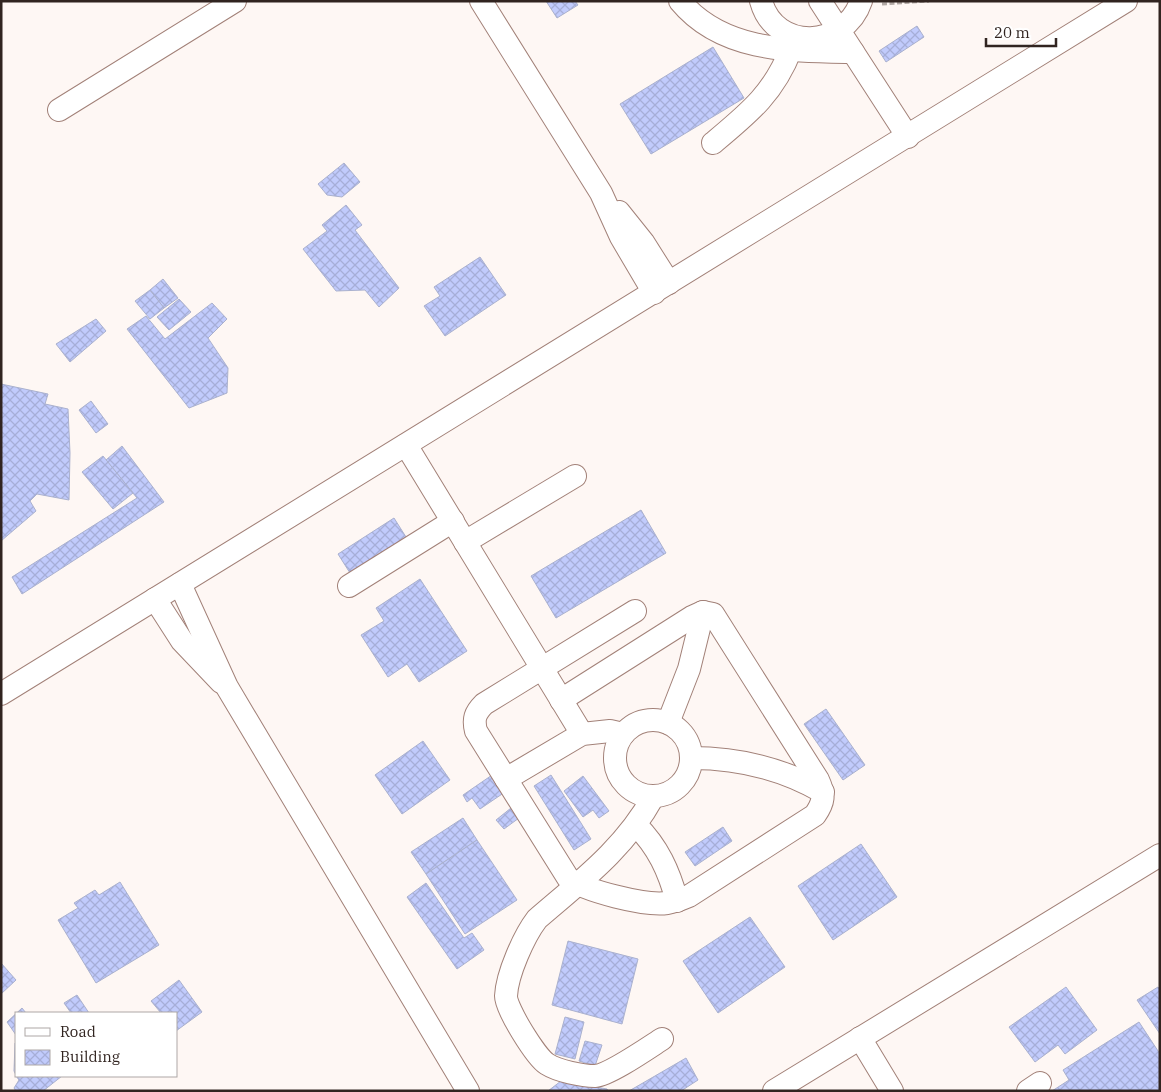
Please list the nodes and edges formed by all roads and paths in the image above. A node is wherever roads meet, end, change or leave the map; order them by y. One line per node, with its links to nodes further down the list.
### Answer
1 (235, 1): 12 (street)
2 (481, 1): 15 (street)
3 (680, 1): 10 (street)
4 (761, 1): 9 (street)
5 (820, 1): 9 (street)
6 (929, 1): 8 (path)
7 (1126, 1): 13 (street)
8 (861, 2): 9 (street)
9 (840, 30): 11 (street)
10 (791, 49): 11 (street); 14 (street)
11 (853, 52): 13 (street)
12 (59, 110)
13 (908, 137): 15 (street)
14 (713, 143)
15 (662, 288): 16 (street)
16 (406, 445): 18 (street); 20 (street)
17 (575, 476): 19 (street)
18 (453, 521): 19 (street); 21 (street)
19 (466, 542): 25 (street)
20 (180, 584): 22 (street); 26 (street)
21 (349, 586)
22 (155, 599): 26 (street); 27 (street)
23 (634, 611): 25 (street)
24 (703, 612): 28 (street); 29 (street); 34 (street)
25 (542, 669): 28 (street); 33 (street)
26 (227, 687): 42 (street)
27 (1, 694)
28 (561, 700): 30 (street)
29 (668, 723): 31 (street); 32 (street)
30 (582, 734): 31 (street); 33 (street)
31 (623, 734): 35 (street)
32 (691, 758): 34 (street); 35 (street)
33 (506, 779): 38 (street)
34 (823, 792): 39 (street)
35 (653, 797): 36 (street)
36 (636, 825): 38 (street); 39 (street)
37 (1158, 859): 40 (street)
38 (577, 885): 39 (street); 41 (street)
39 (677, 901)
40 (860, 1038): 43 (street); 44 (street)
41 (662, 1040)
42 (468, 1091)
43 (774, 1091)
44 (892, 1091)

